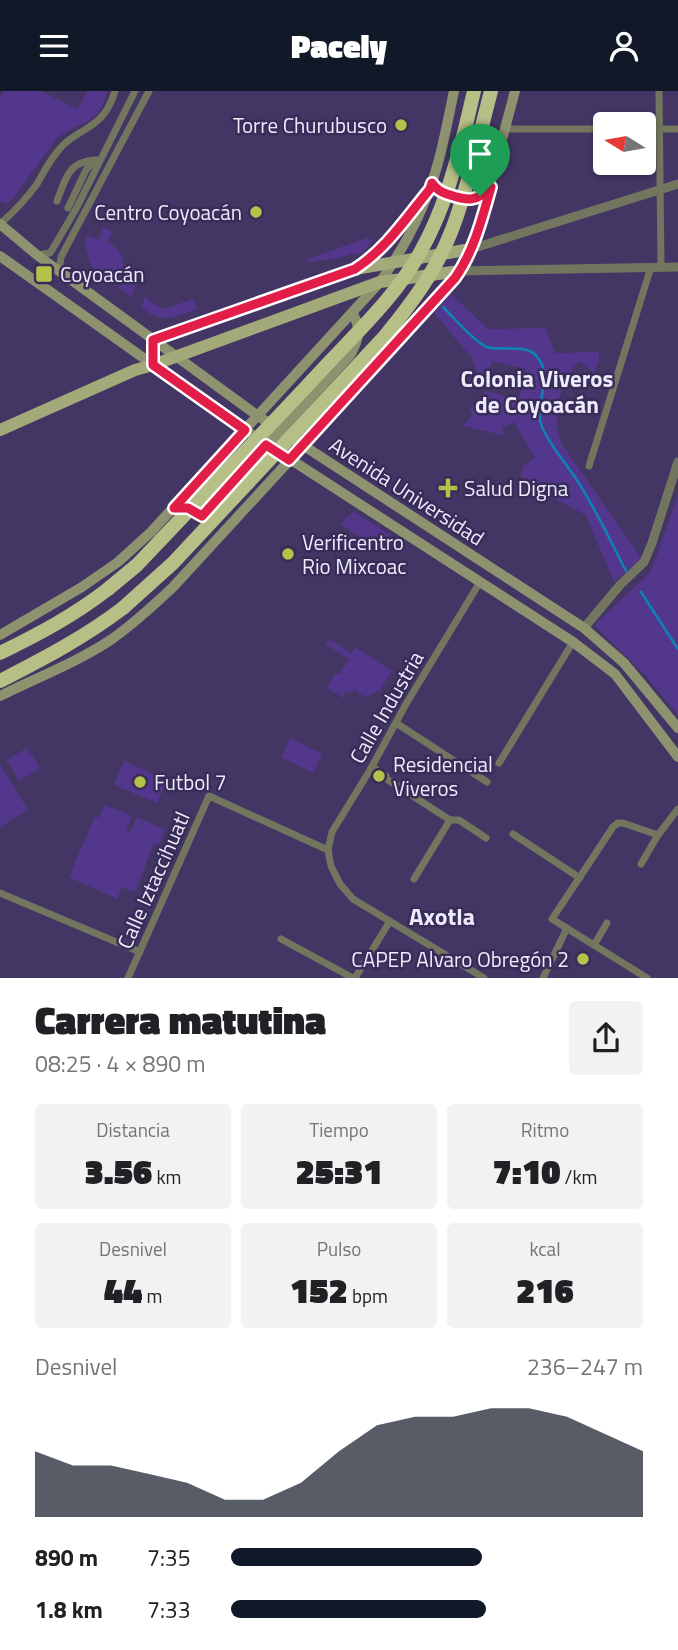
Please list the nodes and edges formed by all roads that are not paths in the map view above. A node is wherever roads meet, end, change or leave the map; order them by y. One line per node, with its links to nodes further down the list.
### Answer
1 (115, 91): 21 (street)
2 (135, 91): 14 (street)
3 (149, 91): 20 (street)
4 (454, 91): 16 (main road)
5 (474, 91): 39 (highway, bridge)
6 (491, 91): 39 (highway, bridge)
7 (515, 91): 9 (main road)
8 (659, 91): 12 (street)
9 (505, 129): 10 (street); 17 (main road)
10 (593, 129)
11 (656, 129): 12 (street)
12 (660, 129): 13 (street); 18 (street)
13 (678, 129)
14 (98, 160): 19 (street); 20 (street)
15 (678, 184): 18 (street)
16 (431, 186): 17 (main road); 25 (main road); 28 (main road)
17 (491, 187): 22 (main road)
18 (661, 189): 22 (street); 26 (street)
19 (57, 201)
20 (76, 210): 24 (street); 29 (street)
21 (0, 224): 24 (main road, Avenida Universidad)
22 (471, 249): 25 (main road); 30 (main road)
23 (0, 255): 35 (main road, Avenida Universidad)
24 (37, 255): 29 (main road, Avenida Universidad)
25 (394, 262): 28 (main road); 31 (main road)
26 (656, 266): 27 (street); 30 (street); 43 (street)
27 (678, 267)
28 (355, 269): 33 (main road)
29 (59, 271): 33 (main road, Avenida Universidad)
30 (460, 271): 31 (main road); 40 (main road)
31 (380, 282): 32 (main road); 34 (main road)
32 (352, 313): 36 (main road); 39 (main road)
33 (153, 340): 34 (main road, Avenida Universidad); 35 (main road)
34 (174, 356): 35 (main road); 36 (main road, Avenida Universidad)
35 (153, 365): 37 (main road); 38 (main road, Avenida Universidad)
36 (258, 416): 38 (main road); 39 (main road, Avenida Universidad)
37 (0, 430)
38 (245, 430): 39 (main road, Avenida Universidad); 44 (main road)
39 (274, 438): 40 (main road, Avenida Universidad); 41 (main road, Avenida Universidad); 45 (main road); 51 (highway, bridge); 52 (highway, bridge)
40 (302, 446): 41 (main road); 48 (main road, Avenida Universidad)
41 (289, 460): 46 (main road); 47 (main road, Avenida Universidad)
42 (678, 462): 48 (street)
43 (589, 466)
44 (174, 508): 45 (main road); 49 (main road)
45 (202, 516): 46 (main road)
46 (209, 547): 53 (main road)
47 (480, 582): 50 (main road, Avenida Universidad); 54 (street, Calle Industria)
48 (584, 628): 55 (main road, Avenida Universidad)
49 (1, 633)
50 (573, 642): 56 (main road, Avenida Universidad); 57 (street)
51 (0, 653)
52 (0, 681)
53 (0, 696)
54 (396, 723): 58 (street, Calle Industria); 59 (street)
55 (678, 728)
56 (678, 757)
57 (499, 764)
58 (370, 770): 61 (street); 65 (street, Calle Industria)
59 (487, 782)
60 (678, 809): 63 (street)
61 (450, 820): 64 (street); 68 (street)
62 (513, 834): 67 (street)
63 (658, 835): 66 (street); 67 (street)
64 (486, 838)
65 (328, 851): 70 (street); 75 (street, Calle Iztaccihuatl)
66 (641, 864)
67 (580, 878): 72 (street)
68 (414, 879)
69 (0, 893): 75 (street)
70 (390, 921): 77 (street); 78 (street)
71 (607, 923): 74 (street)
72 (567, 928): 74 (street); 79 (street)
73 (281, 939): 77 (street)
74 (594, 945): 80 (street)
75 (140, 952): 76 (street, Calle Iztaccihuatl)
76 (128, 978)
77 (354, 978)
78 (484, 978)
79 (543, 978)
80 (647, 978)

